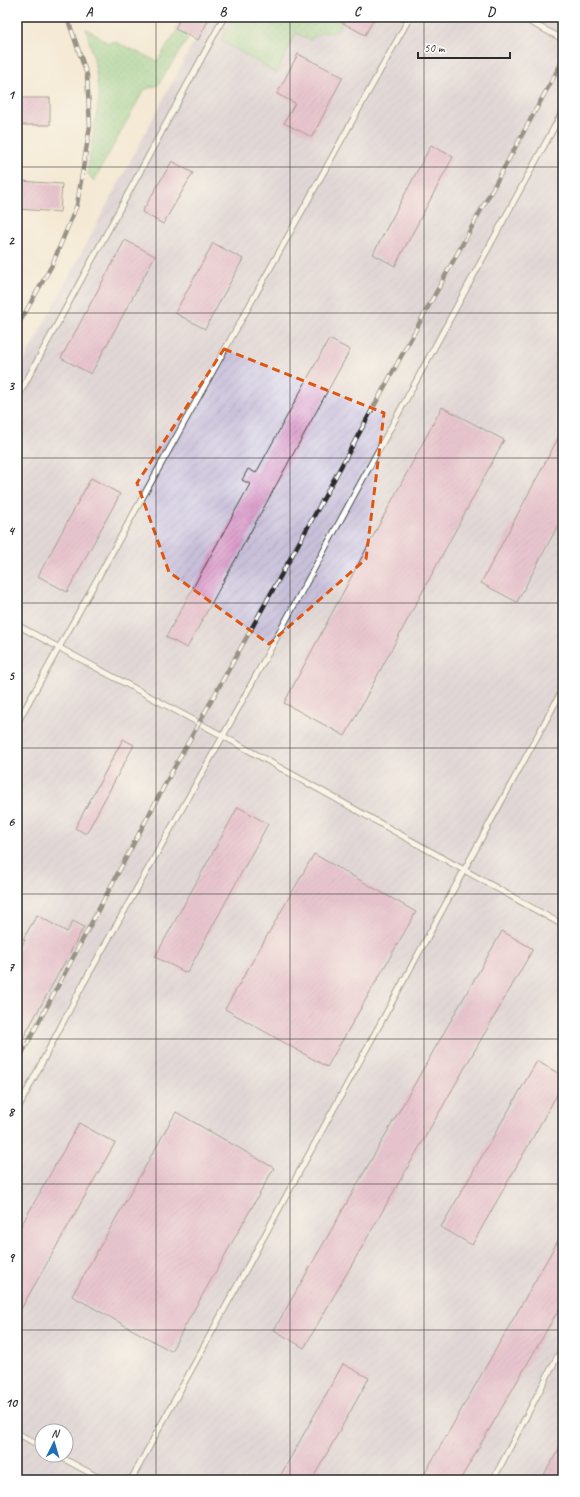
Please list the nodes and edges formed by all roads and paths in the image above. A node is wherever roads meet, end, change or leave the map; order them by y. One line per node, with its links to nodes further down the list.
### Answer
1 (224, 17): 6 (lane)
2 (410, 17): 8 (lane)
3 (520, 17): 4 (lane)
4 (563, 40)
5 (563, 111): 11 (lane)
6 (17, 398)
7 (17, 625): 8 (lane)
8 (60, 648): 10 (lane); 11 (lane)
9 (563, 689): 12 (lane)
10 (17, 723)
11 (223, 736): 12 (lane); 14 (lane)
12 (464, 870): 13 (lane); 20 (lane)
13 (563, 926)
14 (17, 1110)
15 (563, 1346): 21 (lane)
16 (17, 1433): 17 (lane)
17 (34, 1443)
18 (72, 1463): 19 (lane)
19 (103, 1480)
20 (131, 1480)
21 (493, 1480)

